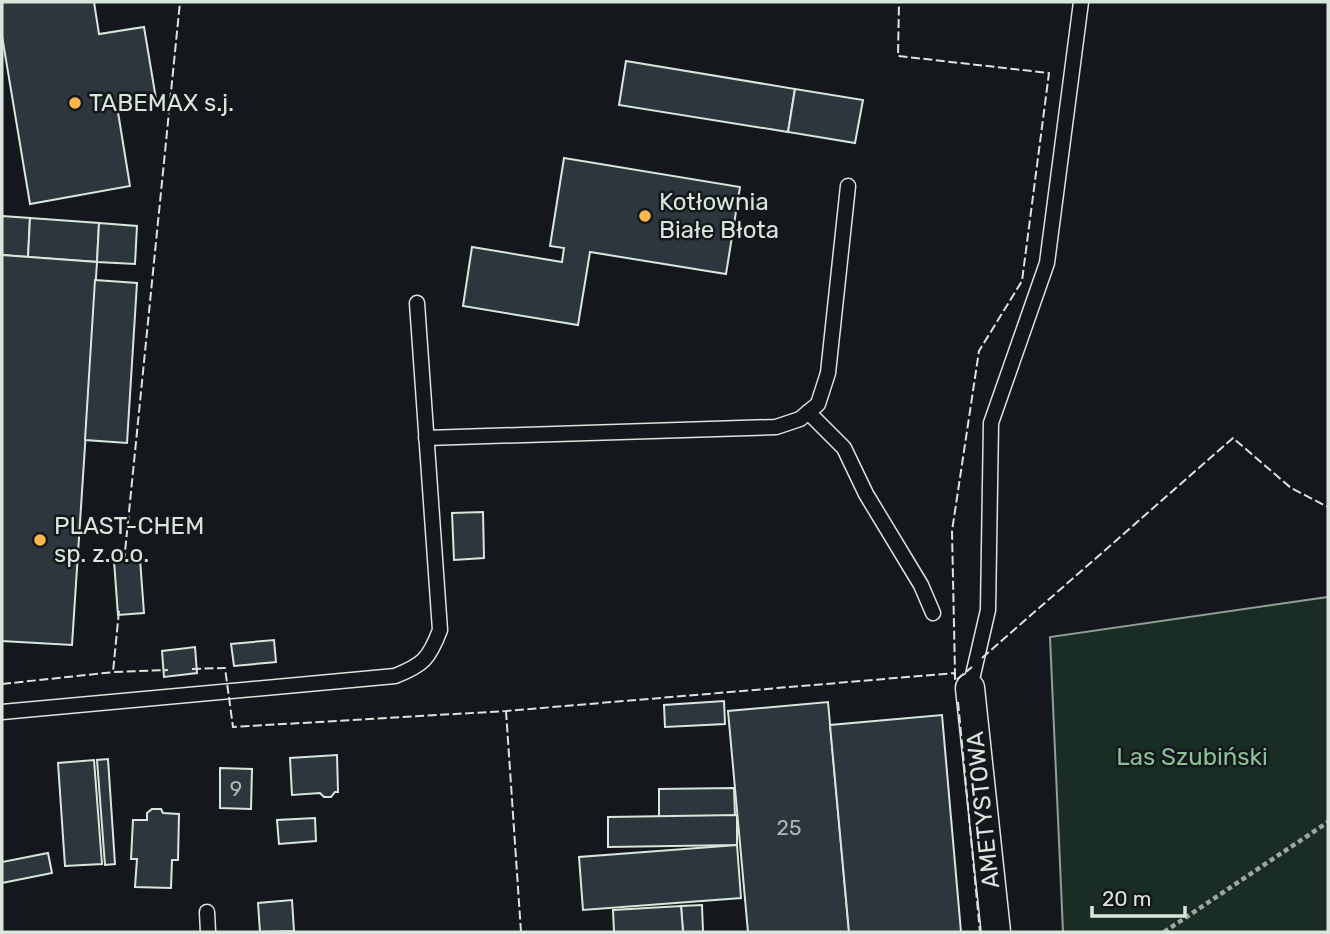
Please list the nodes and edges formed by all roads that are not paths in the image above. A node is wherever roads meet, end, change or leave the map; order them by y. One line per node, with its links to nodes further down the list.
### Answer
1 (1082, 2): 7 (lane)
2 (848, 186): 4 (lane)
3 (417, 303): 5 (lane)
4 (808, 412): 5 (lane); 6 (lane)
5 (426, 438): 8 (lane)
6 (933, 613)
7 (970, 688): 11 (street, AMETYSTOWA)
8 (2, 712)
9 (207, 912): 10 (lane)
10 (208, 932)
11 (996, 932)

